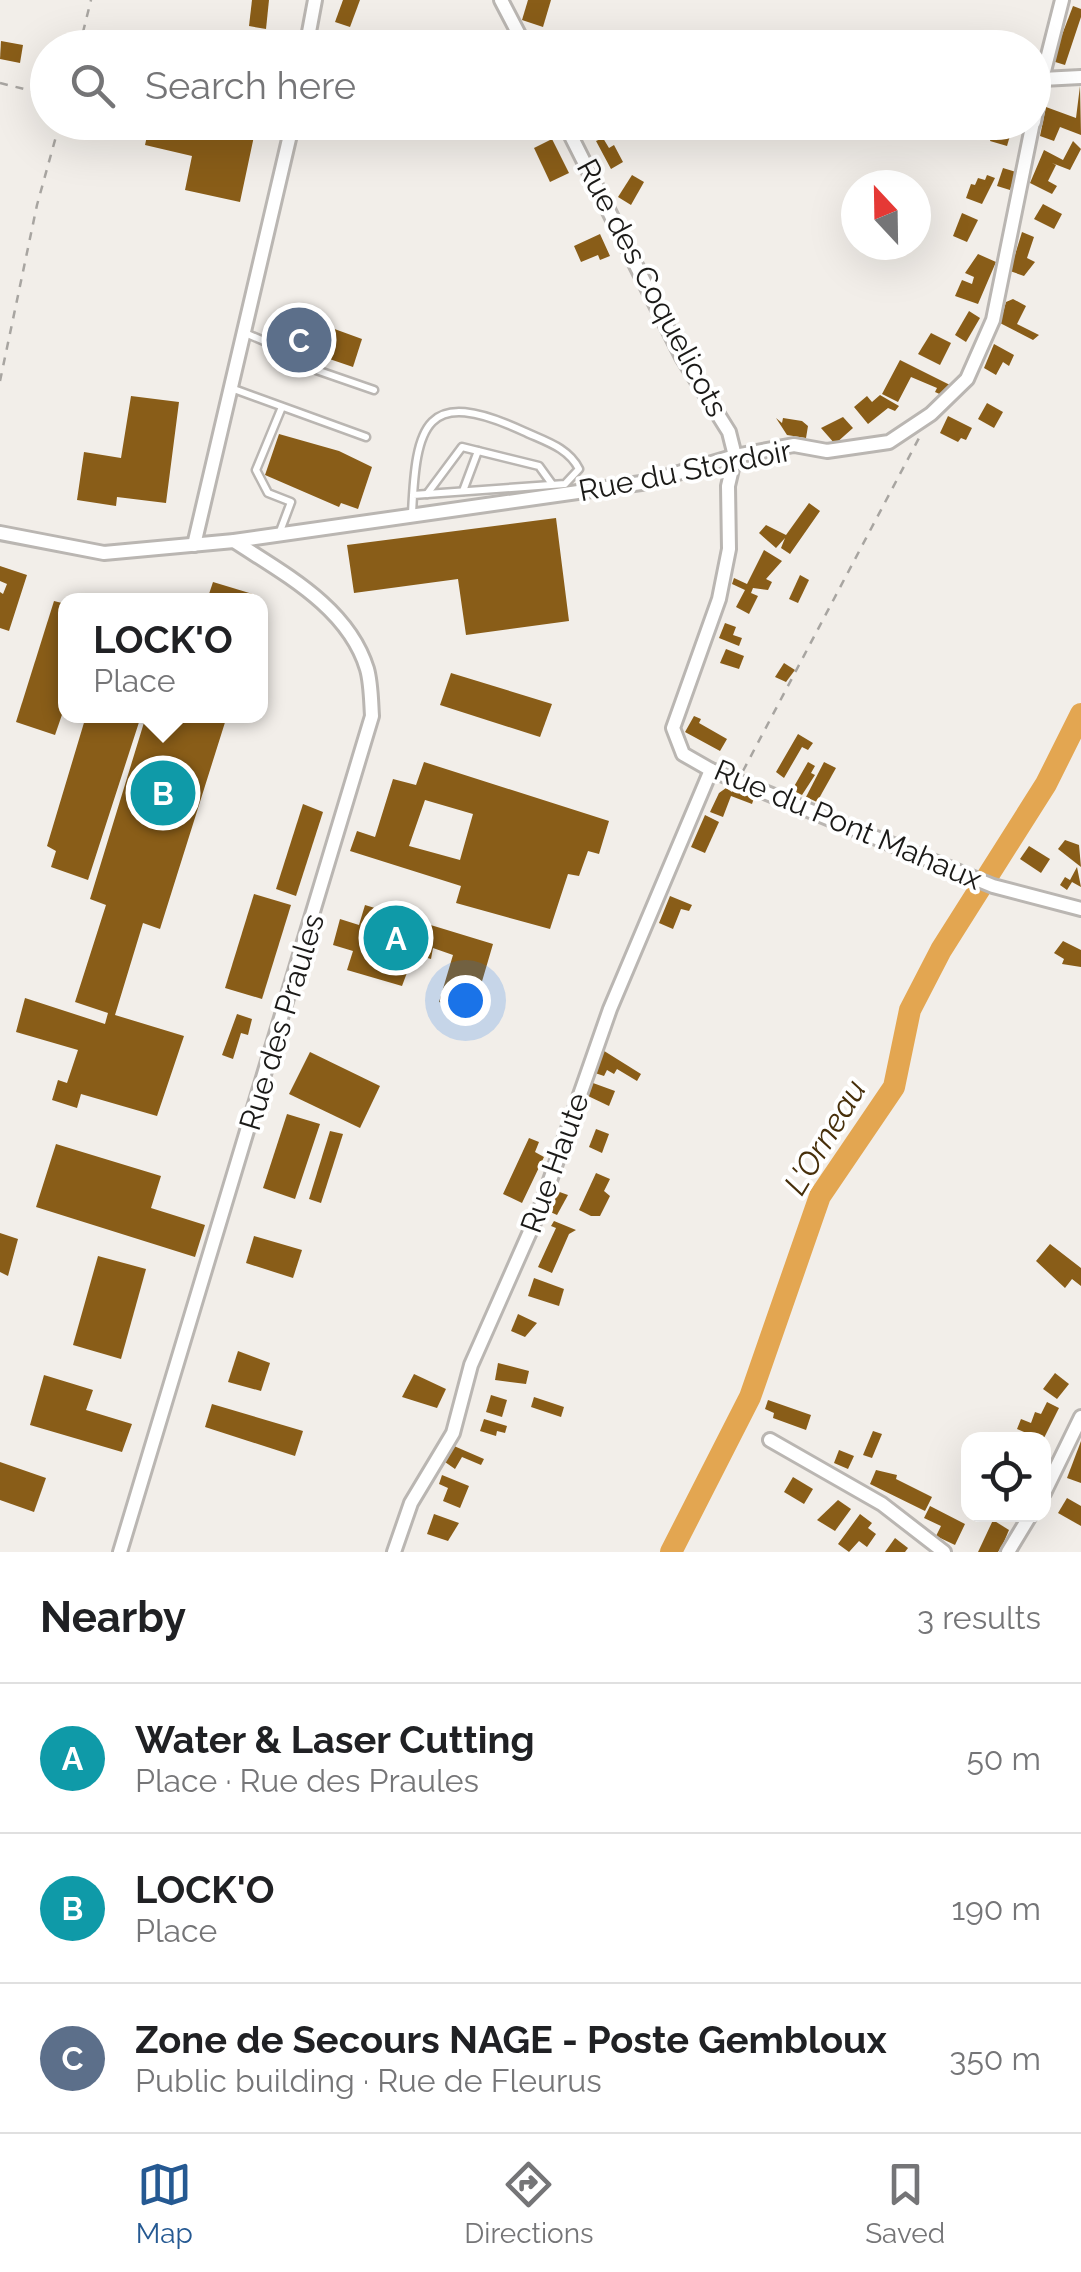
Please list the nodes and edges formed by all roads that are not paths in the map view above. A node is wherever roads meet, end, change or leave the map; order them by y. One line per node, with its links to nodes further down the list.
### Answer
1 (315, 0): 4 (street)
2 (501, 0): 5 (street)
3 (1062, 0): 6 (street, Rue du Stordoir)
4 (309, 30)
5 (517, 30)
6 (1051, 43)
7 (1081, 77): 8 (street)
8 (1051, 79)
9 (290, 140): 12 (street)
10 (573, 140): 18 (street, Rue des Coquelicots)
11 (1030, 140): 18 (street, Rue du Stordoir)
12 (244, 332): 13 (street); 14 (lane)
13 (230, 388): 15 (lane); 27 (street)
14 (374, 390)
15 (282, 407): 16 (lane); 25 (lane)
16 (366, 437)
17 (478, 451): 19 (lane); 20 (lane); 22 (lane)
18 (735, 456): 23 (street, Rue du Stordoir); 28 (street, Rue du Pont Mahaux)
19 (553, 485): 20 (lane); 21 (lane)
20 (463, 491): 22 (lane)
21 (413, 494): 22 (lane); 23 (lane)
22 (427, 494)
23 (412, 516): 25 (street, Rue du Stordoir)
24 (0, 533): 27 (street, Rue du Stordoir)
25 (279, 534): 26 (street, Rue du Stordoir)
26 (234, 541): 27 (street, Rue du Stordoir); 34 (street, Rue des Praules)
27 (194, 545)
28 (711, 770): 29 (street, Rue du Pont Mahaux); 35 (street, Rue Haute)
29 (1081, 909)
30 (1081, 1418): 32 (street)
31 (770, 1440): 36 (street)
32 (1051, 1478)
33 (1025, 1522): 37 (street)
34 (120, 1552)
35 (394, 1552)
36 (944, 1552)
37 (1008, 1552)

